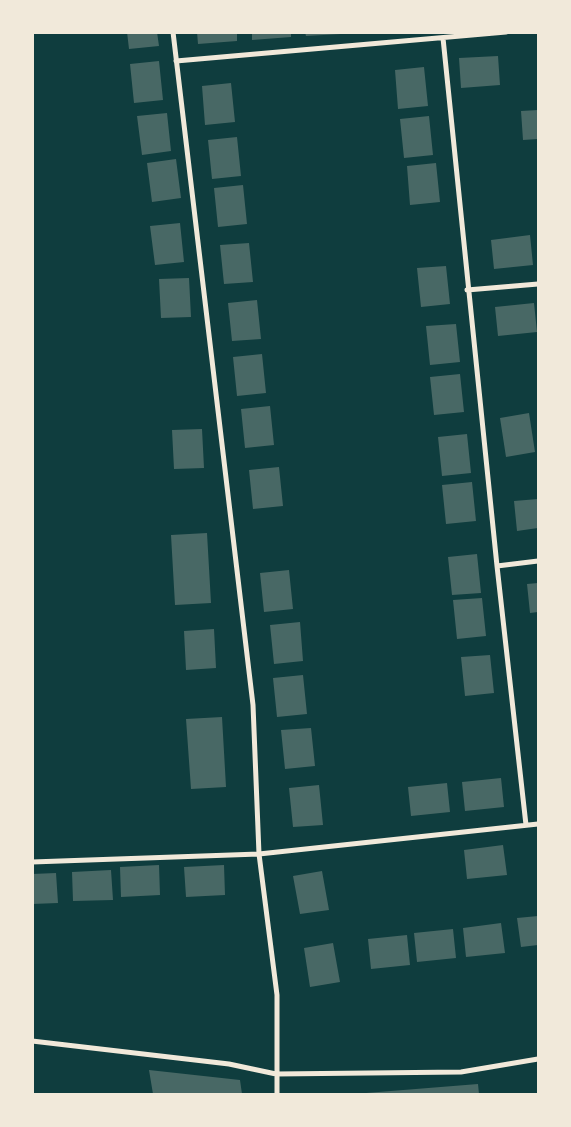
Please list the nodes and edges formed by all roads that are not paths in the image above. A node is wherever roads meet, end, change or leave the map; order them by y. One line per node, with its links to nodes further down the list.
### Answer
1 (173, 32): 4 (street)
2 (506, 32): 3 (street)
3 (443, 38): 4 (street); 6 (street)
4 (176, 61): 11 (street)
5 (538, 284): 6 (street)
6 (467, 290): 8 (street)
7 (538, 561): 8 (street)
8 (496, 566): 10 (street)
9 (538, 824): 10 (street)
10 (526, 825): 11 (street)
11 (259, 854): 12 (street); 15 (street)
12 (32, 862)
13 (32, 1041): 15 (street)
14 (538, 1059): 15 (street)
15 (276, 1074): 16 (street)
16 (277, 1094)

